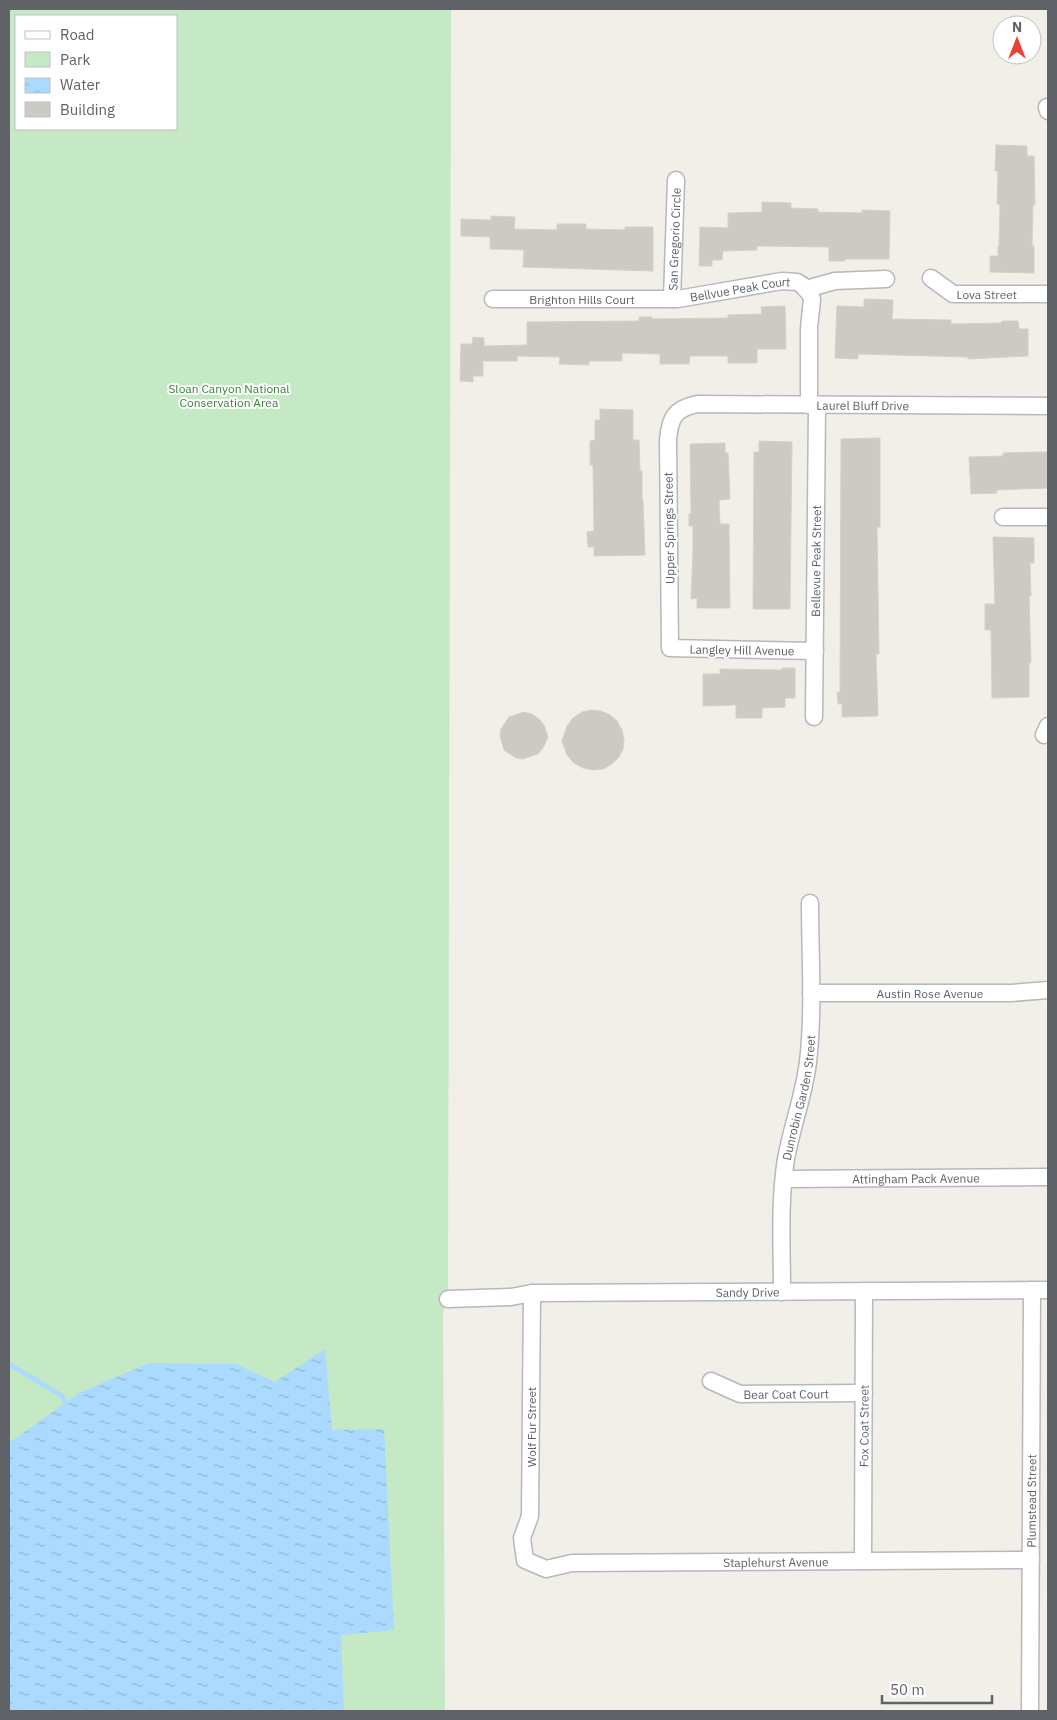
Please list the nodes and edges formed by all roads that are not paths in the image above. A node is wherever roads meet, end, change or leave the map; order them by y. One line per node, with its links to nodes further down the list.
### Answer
1 (676, 180): 7 (street, San Gregorio Circle)
2 (931, 278): 5 (street, Lova Street)
3 (886, 279): 4 (street)
4 (806, 289): 7 (street, Bellvue Peak Court); 8 (street, Bellvue Peak Court)
5 (1048, 294)
6 (493, 299): 7 (street, Brighton Hills Court)
7 (672, 299)
8 (813, 405): 9 (street, Laurel Bluff Drive); 10 (street, Laurel Bluff Drive); 14 (street, Bellevue Peak Street)
9 (1048, 406)
10 (678, 411): 13 (street, Upper Springs Street)
11 (1003, 517): 12 (street)
12 (1048, 517)
13 (670, 648): 14 (street, Langley Hill Avenue)
14 (815, 651): 15 (street, Bellevue Peak Street)
15 (814, 717)
16 (810, 903): 18 (street, Dunrobin Garden Street)
17 (1048, 990): 18 (street, Austin Rose Avenue)
18 (811, 993): 20 (street, Dunrobin Garden Street)
19 (1048, 1177): 20 (street, Attingham Pack Avenue)
20 (784, 1178): 23 (street, Dunrobin Garden Street)
21 (1040, 1290): 22 (street, Sandy Drive); 29 (street, Plumstead Street)
22 (864, 1291): 23 (street, Sandy Drive); 27 (street, Fox Coat Street)
23 (782, 1292): 24 (street, Sandy Drive)
24 (532, 1293): 25 (street, Sandy Drive); 28 (street, Wolf Fur Street)
25 (448, 1299)
26 (711, 1381): 27 (street, Bear Coat Court)
27 (864, 1393): 30 (street, Fox Coat Street)
28 (526, 1560): 30 (street, Staplehurst Avenue)
29 (1031, 1560): 30 (street, Staplehurst Avenue); 31 (street, Plumstead Street)
30 (863, 1561)
31 (1030, 1711)

